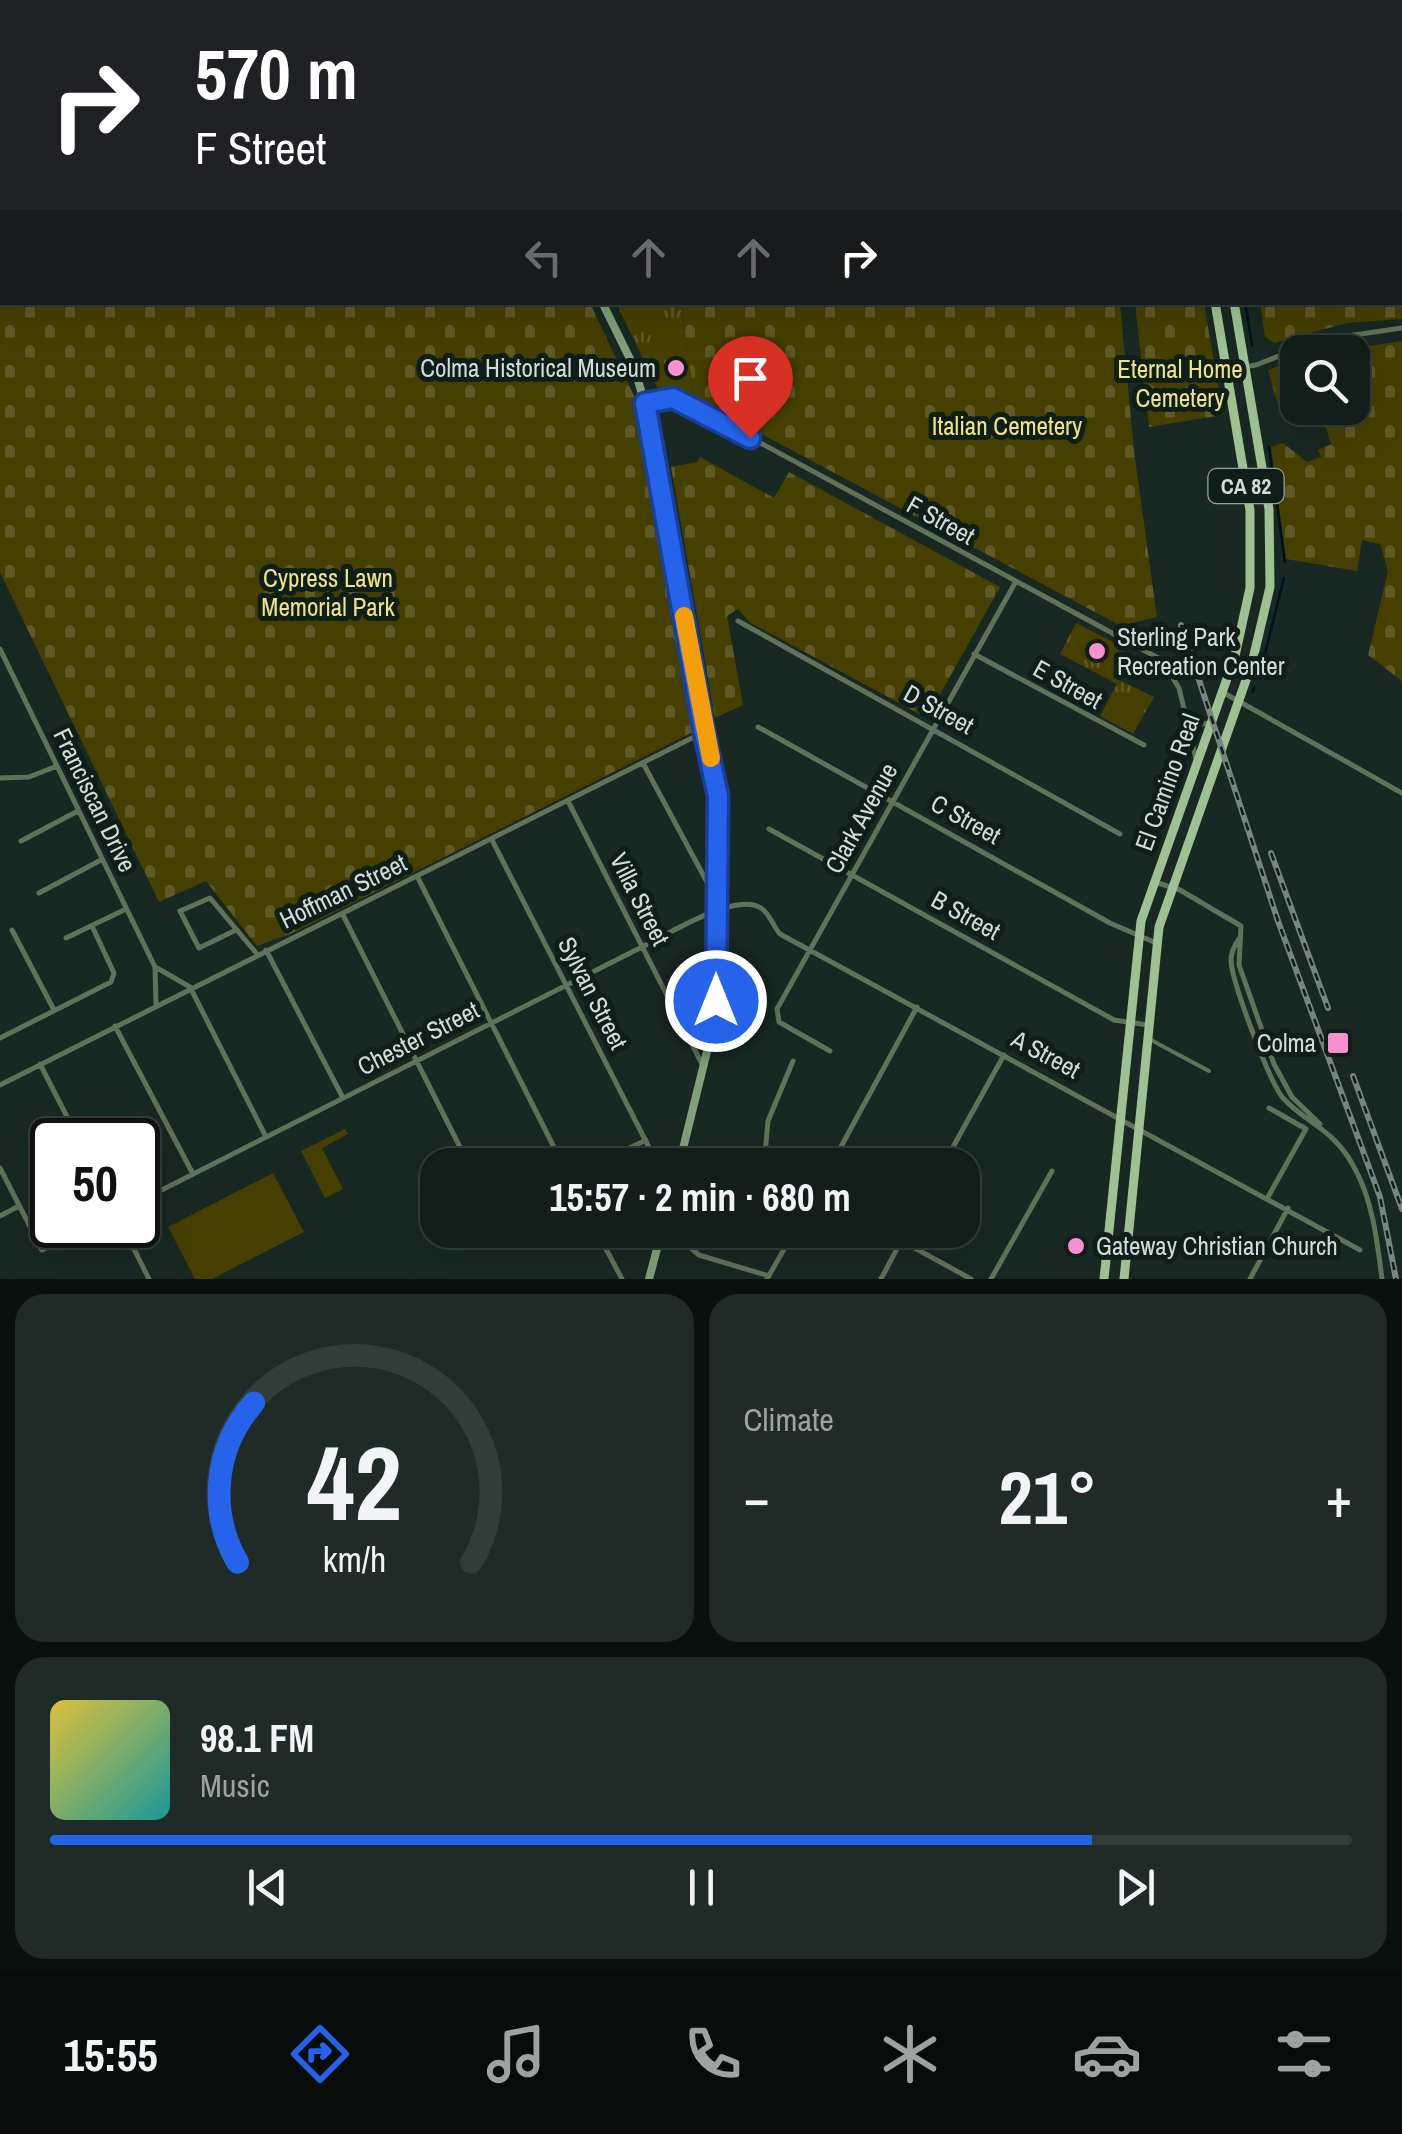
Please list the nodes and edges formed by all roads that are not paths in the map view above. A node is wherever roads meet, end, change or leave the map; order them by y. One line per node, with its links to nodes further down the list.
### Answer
1 (603, 305): 7 (main road)
2 (1215, 305): 6 (main road, El Camino Real / CA 82)
3 (1235, 305): 5 (main road, El Camino Real / CA 82)
4 (1402, 328): 5 (street)
5 (1245, 367): 6 (street); 13 (main road, El Camino Real / CA 82)
6 (1226, 370): 12 (main road, El Camino Real / CA 82)
7 (645, 403): 8 (street, F Street); 18 (main road)
8 (1015, 583): 11 (street, Clark Avenue); 14 (street, F Street)
9 (738, 621): 17 (street, D Street)
10 (0, 649): 22 (street, Franciscan Drive)
11 (974, 654): 17 (street, Clark Avenue); 19 (street, E Street)
12 (1222, 692): 13 (street); 15 (main road, El Camino Real / CA 82)
13 (1238, 702): 24 (street); 36 (main road, El Camino Real / CA 82)
14 (1183, 715): 15 (street); 20 (street, F Street)
15 (1211, 721): 20 (main road, El Camino Real / CA 82)
16 (758, 727): 26 (street, C Street)
17 (934, 728): 26 (street, Clark Avenue); 29 (street, D Street)
18 (704, 732): 21 (street, Hoffman Street); 38 (main road)
19 (1144, 746)
20 (1196, 762): 35 (main road, El Camino Real / CA 82)
21 (643, 763): 25 (street, Hoffman Street); 38 (street)
22 (57, 766): 23 (street); 27 (street, Franciscan Drive)
23 (0, 778)
24 (1402, 793)
25 (568, 801): 30 (street, Hoffman Street); 48 (street, Villa Street)
26 (893, 802): 33 (street, Clark Avenue); 45 (street, C Street)
27 (78, 811): 31 (street); 32 (street, Franciscan Drive)
28 (769, 829): 33 (street, B Street)
29 (1120, 834)
30 (492, 840): 34 (street, Hoffman Street); 53 (street, Sylvan Street)
31 (22, 841)
32 (101, 860): 37 (street); 39 (street, Franciscan Drive)
33 (852, 875): 50 (street, Clark Avenue); 58 (street, B Street)
34 (418, 877): 41 (street, Hoffman Street); 59 (street)
35 (1152, 881): 36 (street); 45 (main road, El Camino Real / CA 82)
36 (1170, 887): 47 (main road, El Camino Real / CA 82); 114 (street)
37 (39, 892)
38 (717, 899): 40 (main road)
39 (126, 910): 42 (street); 52 (street, Franciscan Drive)
40 (716, 911): 48 (street, Chester Street); 50 (street, A Street); 69 (main road)
41 (344, 914): 49 (street, Hoffman Street); 66 (street)
42 (92, 926): 46 (street); 57 (street)
43 (12, 930): 57 (street)
44 (236, 930): 44 (street); 51 (street)
45 (1138, 936): 47 (street, C Street); 58 (main road, El Camino Real / CA 82)
46 (66, 938)
47 (1156, 943): 60 (main road, El Camino Real / CA 82)
48 (642, 947): 53 (street, Chester Street); 69 (street, Villa Street)
49 (266, 950): 51 (street, Hoffman Street); 72 (street)
50 (810, 950): 56 (street, A Street); 64 (street, Clark Avenue)
51 (257, 954): 54 (street, Hoffman Street)
52 (155, 967): 54 (street); 55 (street, Franciscan Drive)
53 (566, 986): 59 (street, Chester Street); 78 (street, Sylvan Street)
54 (190, 987): 55 (street, Hoffman Street); 77 (street)
55 (156, 1004): 61 (street, Hoffman Street)
56 (917, 1008): 65 (street, A Street); 85 (street)
57 (54, 1010): 62 (street)
58 (1129, 1022): 60 (street, B Street); 74 (main road, El Camino Real / CA 82)
59 (492, 1024): 66 (street, Chester Street); 80 (street)
60 (1148, 1025): 63 (main road, El Camino Real / CA 82)
61 (115, 1026): 68 (street, Hoffman Street); 89 (street)
62 (1, 1034)
63 (1146, 1038): 70 (street); 76 (main road, El Camino Real / CA 82)
64 (830, 1050)
65 (1004, 1054): 74 (street, A Street); 86 (street)
66 (417, 1061): 72 (street, Chester Street); 79 (street)
67 (793, 1061): 84 (street)
68 (40, 1064): 71 (street, Hoffman Street); 75 (street)
69 (705, 1069): 83 (main road)
70 (1209, 1071)
71 (0, 1085)
72 (343, 1098): 77 (street, Chester Street)
73 (1269, 1108): 91 (street)
74 (1120, 1116): 76 (street, A Street); 111 (main road, El Camino Real / CA 82)
75 (67, 1118)
76 (1138, 1126): 91 (street, A Street); 112 (main road, El Camino Real / CA 82)
77 (266, 1137): 89 (street, Chester Street)
78 (646, 1140): 81 (street); 82 (street, Sylvan Street)
79 (460, 1148)
80 (554, 1148)
81 (630, 1148)
82 (650, 1148)
83 (684, 1148)
84 (766, 1148)
85 (840, 1148)
86 (952, 1148)
87 (0, 1168): 92 (street)
88 (1052, 1171): 110 (street)
89 (193, 1174): 90 (street, Chester Street)
90 (160, 1191)
91 (1268, 1197): 93 (street, A Street)
92 (20, 1206): 94 (street); 95 (street)
93 (1288, 1208): 103 (street, A Street); 113 (street)
94 (0, 1216)
95 (30, 1226)
96 (134, 1248): 105 (street)
97 (606, 1248): 106 (street)
98 (657, 1248): 107 (main road)
99 (692, 1248): 104 (street)
100 (784, 1248): 104 (street)
101 (898, 1248): 108 (street)
102 (915, 1248): 109 (street)
103 (1360, 1250)
104 (768, 1277)
105 (149, 1279)
106 (622, 1279)
107 (649, 1279)
108 (880, 1279)
109 (971, 1279)
110 (991, 1279)
111 (1104, 1279)
112 (1124, 1279)
113 (1250, 1279)
114 (1382, 1279)

